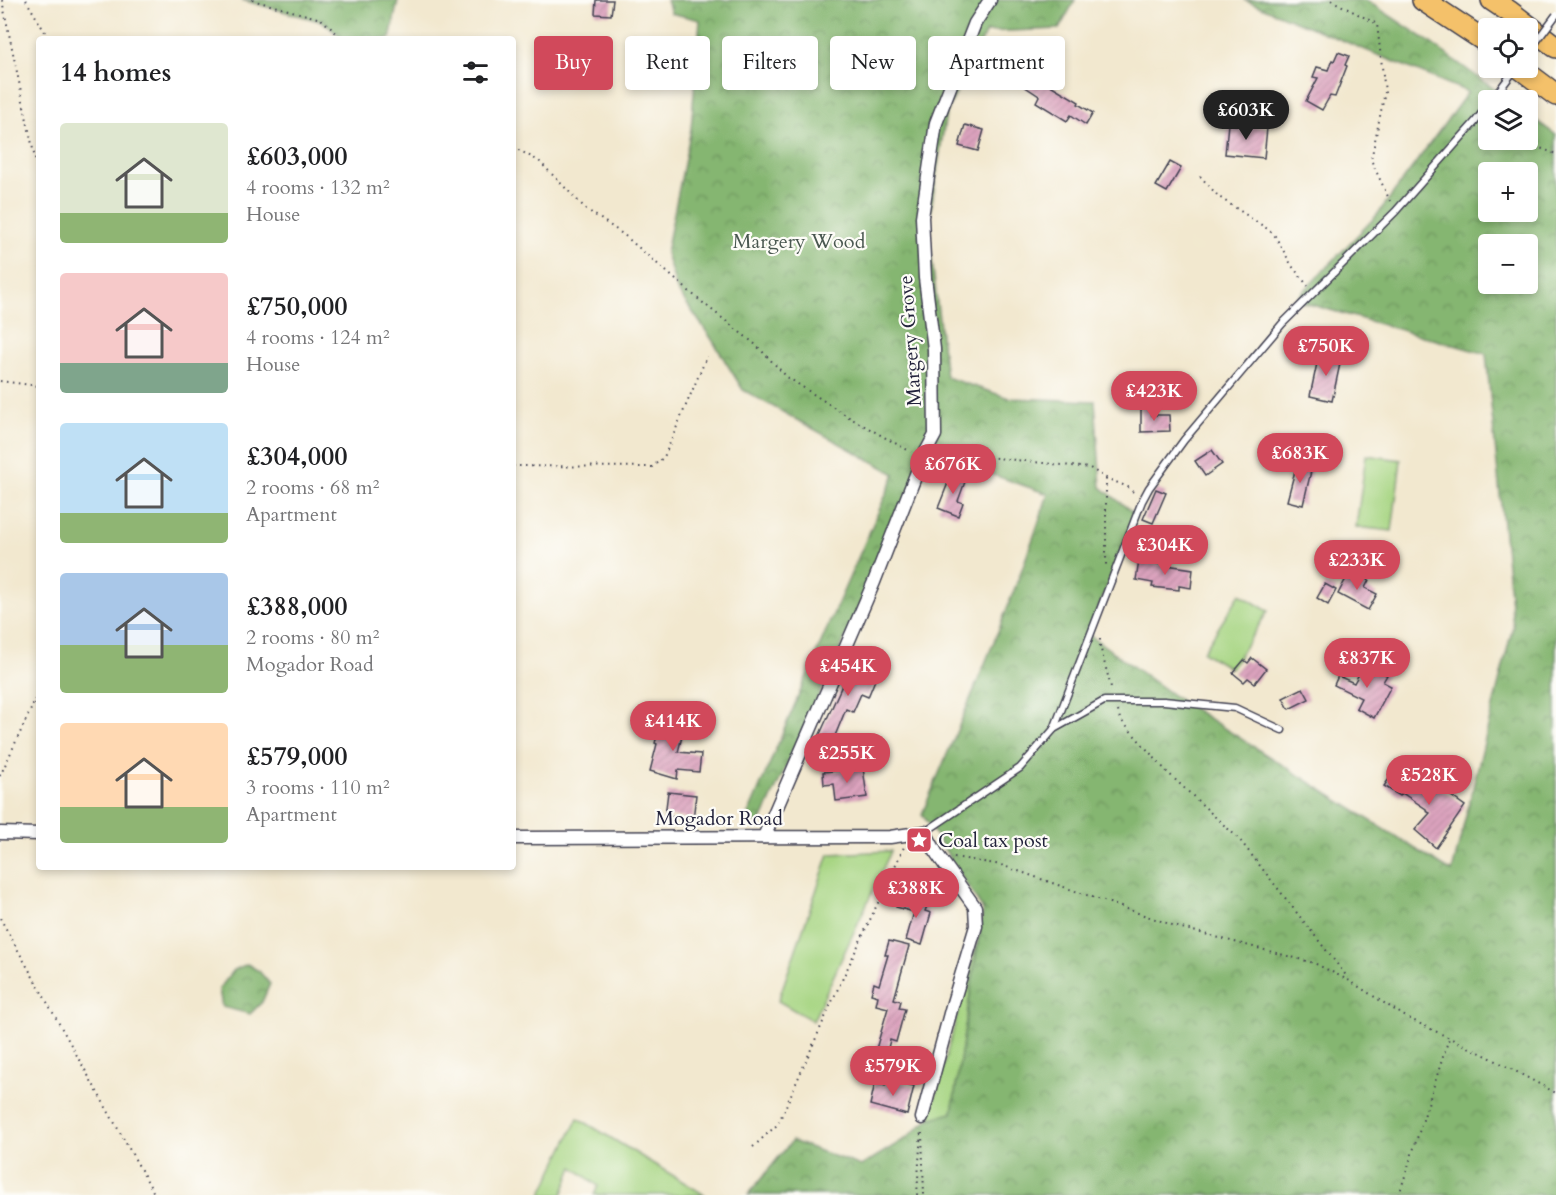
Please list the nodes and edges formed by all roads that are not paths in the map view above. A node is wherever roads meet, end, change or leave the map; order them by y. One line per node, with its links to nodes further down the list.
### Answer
1 (990, 0): 18 (street, Margery Grove)
2 (1423, 0): 5 (highway)
3 (1492, 0): 7 (highway)
4 (1556, 15): 6 (lane, bridge)
5 (1478, 36)
6 (1538, 39)
7 (1556, 47)
8 (1510, 78): 10 (lane)
9 (1532, 78): 11 (highway)
10 (1499, 90)
11 (1556, 95)
12 (1478, 118): 13 (lane)
13 (1054, 729): 14 (lane); 15 (lane)
14 (1281, 730)
15 (925, 832): 18 (street, Mogador Road); 20 (street)
16 (0, 833): 17 (street)
17 (36, 834)
18 (764, 837): 19 (street, Mogador Road)
19 (516, 838)
20 (922, 1118)

